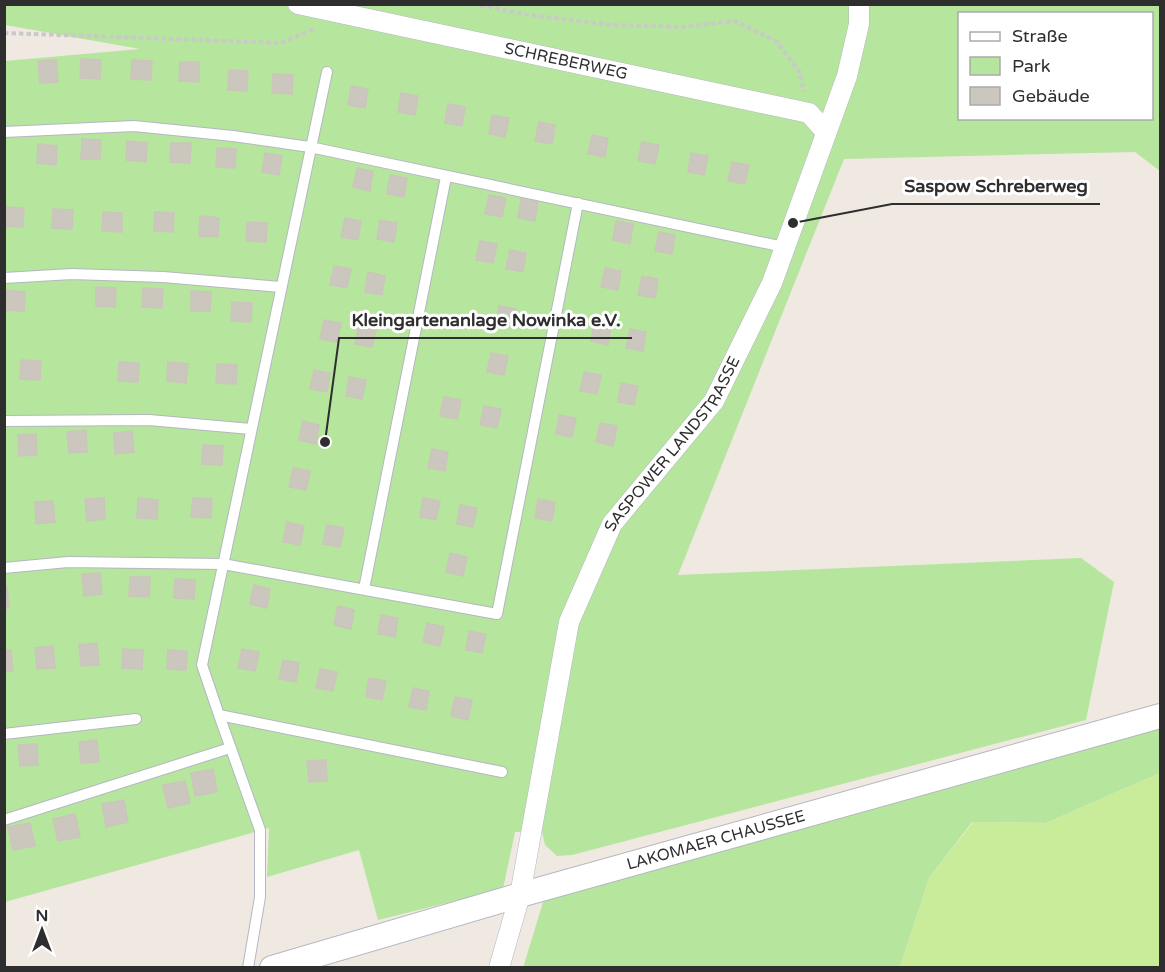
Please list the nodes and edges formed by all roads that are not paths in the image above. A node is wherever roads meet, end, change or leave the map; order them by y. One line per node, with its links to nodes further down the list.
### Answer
1 (298, 4): 5 (street, SCHREBERWEG)
2 (860, 4): 5 (street, SASPOWER LANDSTRASSE)
3 (327, 72): 6 (lane)
4 (4, 132): 6 (lane)
5 (825, 132): 9 (street, SASPOWER LANDSTRASSE)
6 (310, 147): 7 (lane); 11 (lane)
7 (446, 177): 8 (lane); 16 (lane)
8 (578, 204): 9 (lane); 16 (lane)
9 (784, 247): 24 (street, SASPOWER LANDSTRASSE)
10 (4, 278): 11 (lane)
11 (281, 287): 13 (lane)
12 (4, 421): 13 (lane)
13 (251, 429): 14 (lane)
14 (223, 564): 15 (lane); 16 (lane); 17 (lane)
15 (4, 568)
16 (364, 589)
17 (219, 715): 21 (lane); 22 (lane)
18 (1161, 716): 24 (street, LAKOMAER CHAUSSEE)
19 (136, 719): 20 (lane)
20 (4, 734)
21 (230, 748): 23 (lane); 25 (lane)
22 (502, 772)
23 (4, 820)
24 (520, 895): 26 (street, LAKOMAER CHAUSSEE); 27 (street, SASPOWER LANDSTRASSE)
25 (248, 968)
26 (272, 968)
27 (499, 968)

